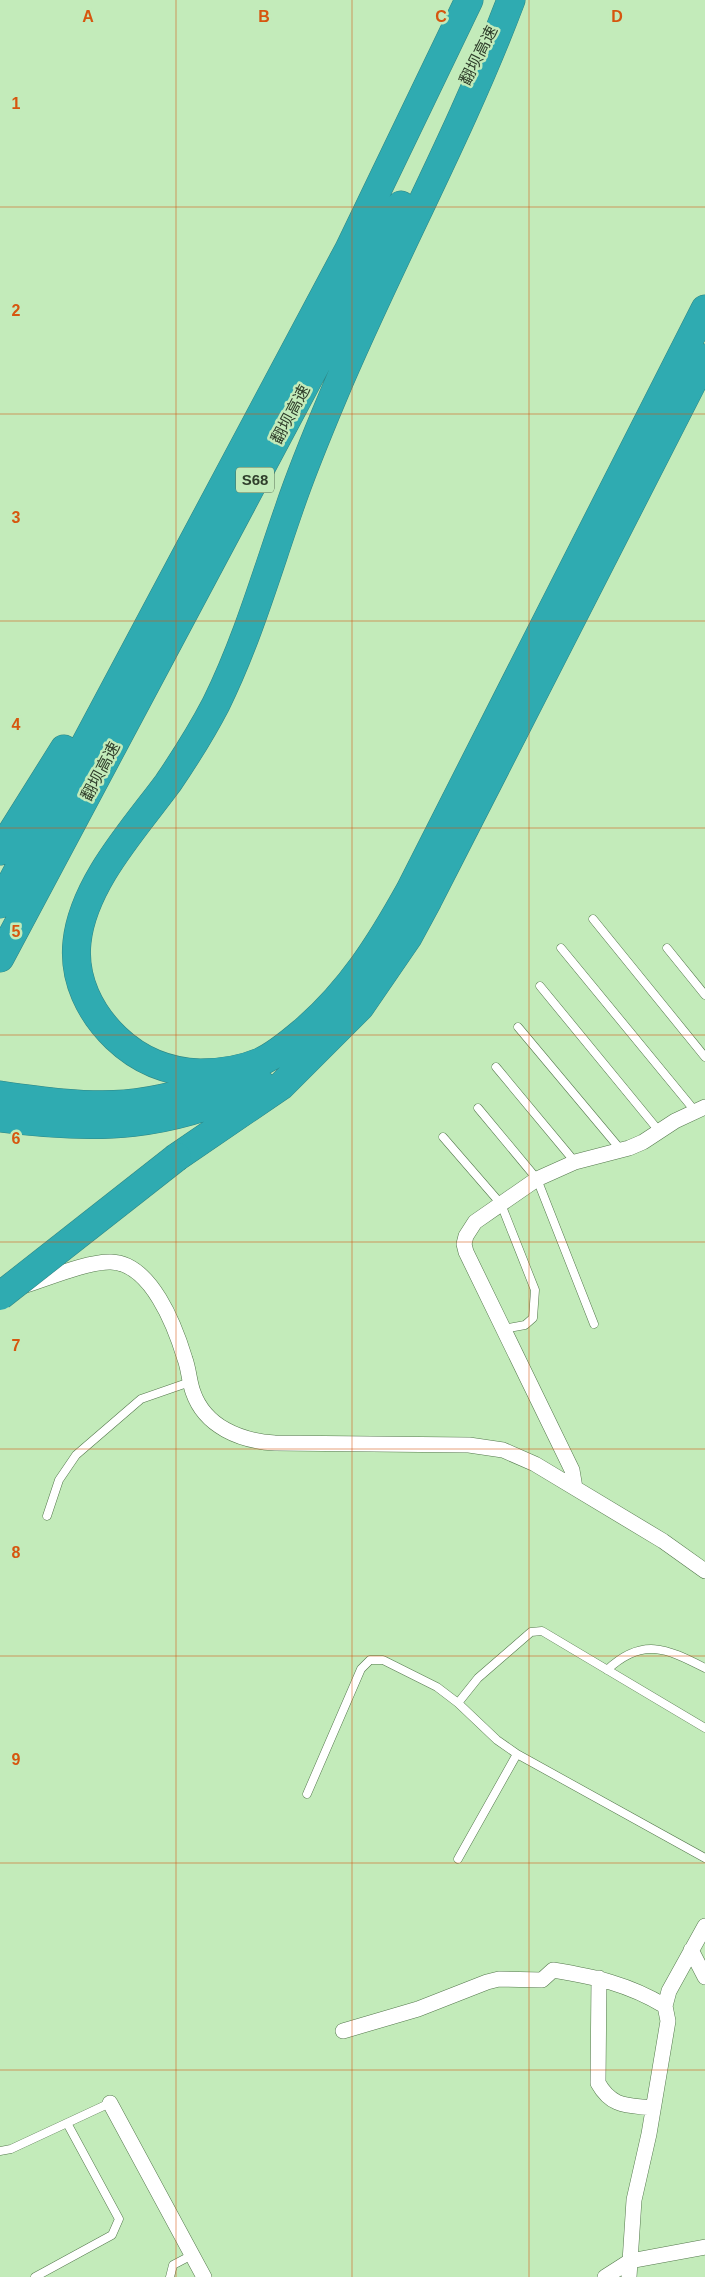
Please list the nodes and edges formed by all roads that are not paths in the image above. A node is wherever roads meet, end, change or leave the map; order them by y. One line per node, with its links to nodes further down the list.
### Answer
1 (469, 0): 6 (highway, 翻坝高速 / S68)
2 (506, 0): 12 (highway, 翻坝高速 / S68)
3 (511, 0): 18 (highway)
4 (705, 309): 18 (highway)
5 (705, 358): 16 (highway)
6 (190, 548): 7 (highway); 8 (highway, 翻坝高速 / S68)
7 (0, 851)
8 (0, 904)
9 (593, 919): 17 (lane)
10 (561, 948): 22 (lane)
11 (667, 948): 14 (lane)
12 (0, 958)
13 (540, 986): 24 (lane)
14 (705, 995)
15 (518, 1027): 26 (lane)
16 (331, 1036): 23 (highway); 30 (highway, bridge)
17 (705, 1057)
18 (262, 1061): 20 (highway)
19 (496, 1067): 27 (lane)
20 (0, 1095)
21 (478, 1108): 28 (lane)
22 (700, 1109): 24 (street)
23 (0, 1118)
24 (659, 1131): 26 (street)
25 (443, 1137): 29 (lane)
26 (621, 1150): 27 (street)
27 (575, 1162): 28 (street)
28 (537, 1179): 29 (street); 31 (lane)
29 (501, 1204): 32 (street); 32 (lane)
30 (0, 1295): 33 (street)
31 (594, 1324)
32 (503, 1329): 34 (street)
33 (190, 1382): 34 (street); 35 (lane)
34 (575, 1488): 36 (street)
35 (47, 1516)
36 (705, 1570)
37 (705, 1668): 38 (lane)
38 (607, 1670): 39 (lane); 40 (lane)
39 (458, 1703): 41 (lane); 42 (lane)
40 (705, 1728)
41 (517, 1754): 43 (lane); 44 (lane)
42 (307, 1794)
43 (705, 1858)
44 (458, 1859)
45 (705, 1926): 46 (street)
46 (691, 1950): 47 (street); 49 (street)
47 (705, 1977)
48 (598, 1978): 49 (street); 50 (street); 52 (street)
49 (665, 2006): 52 (street)
50 (343, 2031)
51 (110, 2103): 53 (lane); 56 (street)
52 (653, 2108): 57 (street)
53 (67, 2123): 54 (lane); 58 (lane)
54 (0, 2152)
55 (705, 2247): 57 (street)
56 (192, 2255): 59 (lane); 60 (street)
57 (630, 2261): 61 (street); 62 (street)
58 (35, 2277)
59 (170, 2277)
60 (204, 2277)
61 (605, 2277)
62 (629, 2277)

